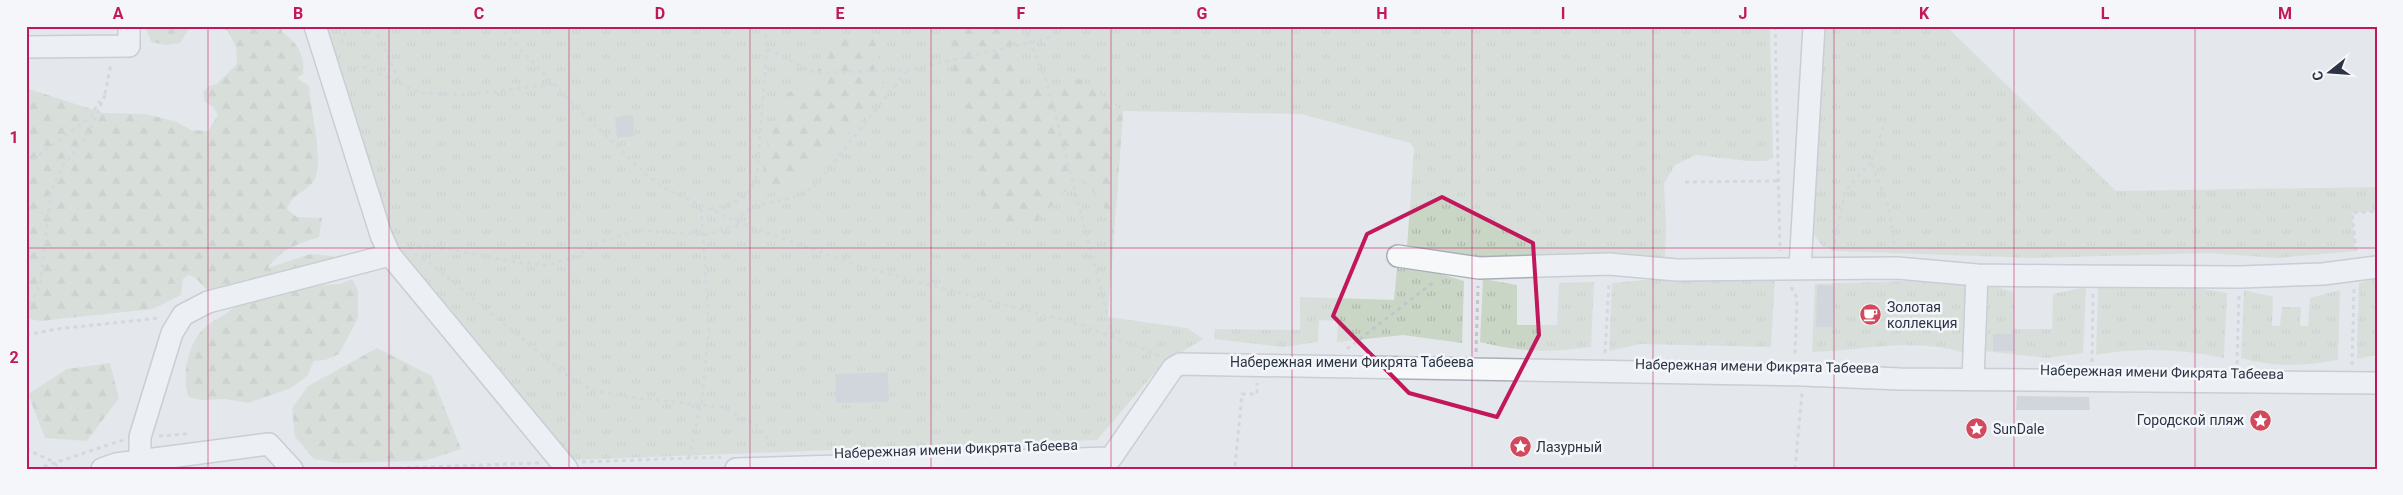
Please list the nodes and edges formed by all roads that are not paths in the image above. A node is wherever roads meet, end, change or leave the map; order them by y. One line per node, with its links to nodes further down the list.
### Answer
1 (129, 26): 4 (street)
2 (315, 26): 5 (street)
3 (1814, 26): 8 (street)
4 (26, 47)
5 (390, 255): 12 (street); 14 (street)
6 (1398, 256): 8 (street)
7 (2377, 267): 9 (street)
8 (1790, 268): 9 (street)
9 (1977, 275): 10 (street)
10 (1973, 380): 11 (street, Набережная имени Фикрята Табеева); 13 (street, Набережная имени Фикрята Табеева)
11 (2377, 384)
12 (140, 460): 15 (street); 16 (street)
13 (731, 463)
14 (564, 466)
15 (102, 469)
16 (292, 469)

